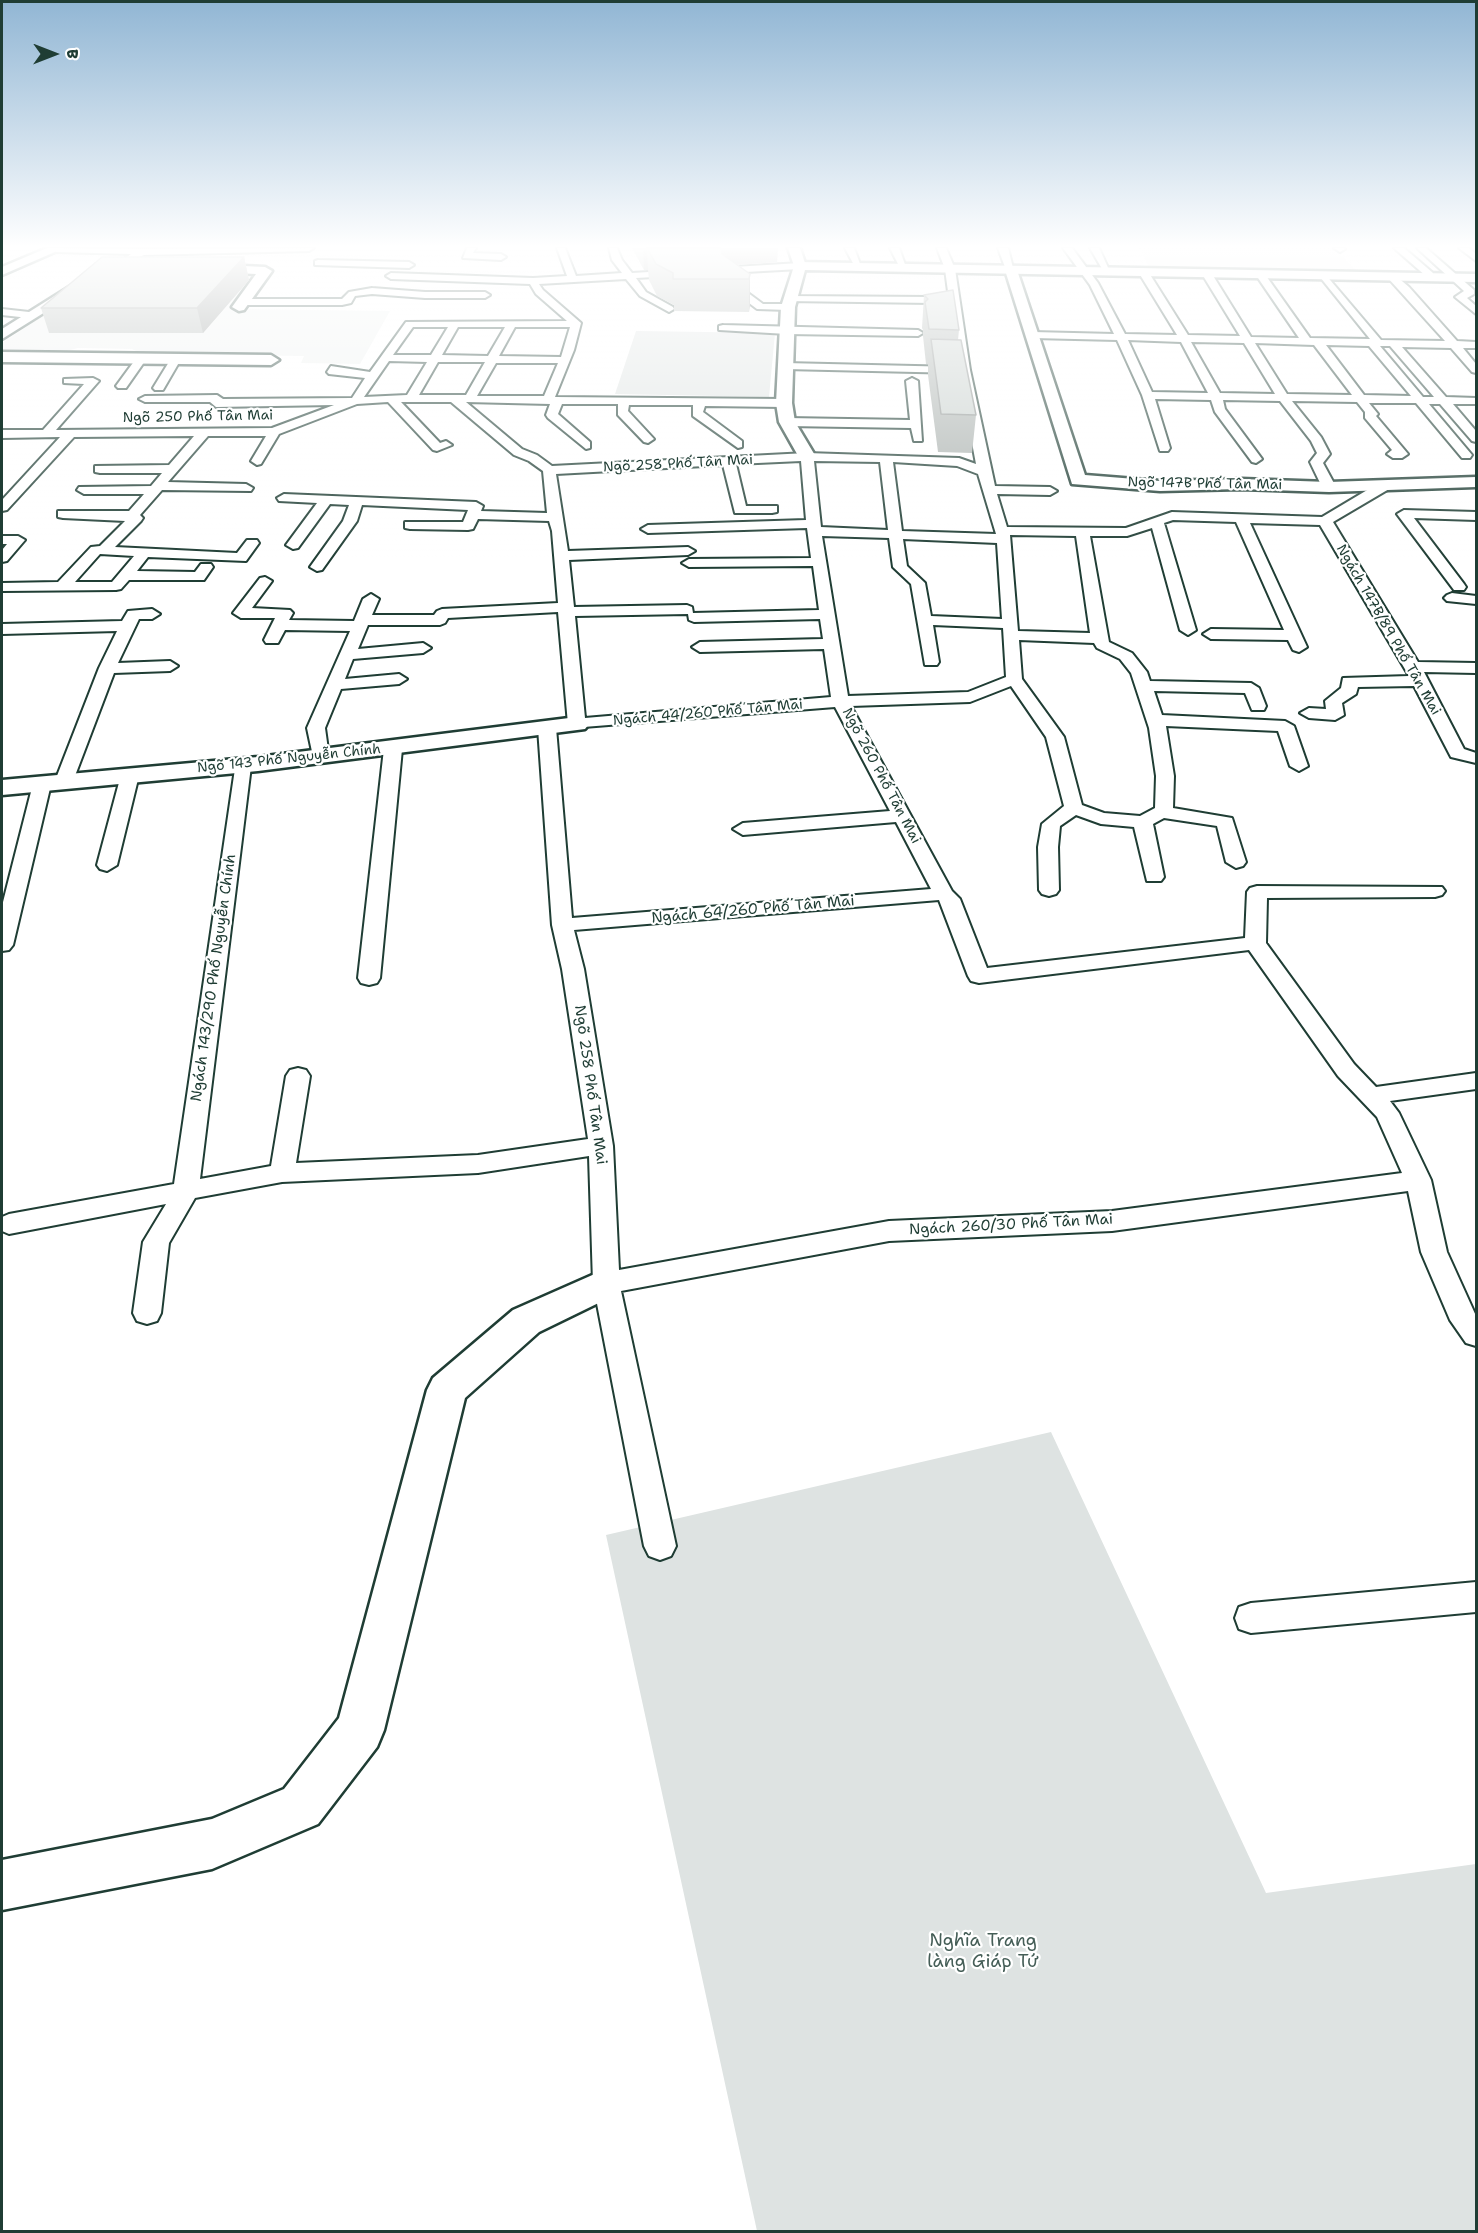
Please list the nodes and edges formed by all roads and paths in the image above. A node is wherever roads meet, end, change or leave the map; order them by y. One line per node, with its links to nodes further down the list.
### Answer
1 (390, 352): 18 (lane)
2 (438, 352): 20 (lane)
3 (496, 352): 22 (lane)
4 (568, 352): 23 (lane)
5 (786, 352): 24 (street)
6 (962, 352): 26 (lane)
7 (1038, 352): 81 (street, Ngõ 147B Phố Tân Mai)
8 (1128, 352): 33 (lane)
9 (1192, 352): 34 (lane)
10 (1255, 352): 37 (lane)
11 (1321, 352): 42 (lane)
12 (1382, 352): 45 (lane)
13 (1401, 352): 46 (lane)
14 (1460, 352): 27 (lane)
15 (830, 355): 24 (lane)
16 (2, 358): 17 (street)
17 (142, 358): 19 (street); 31 (lane)
18 (386, 358): 20 (lane); 28 (lane)
19 (176, 359): 21 (street); 32 (lane)
20 (434, 359): 22 (lane); 39 (lane)
21 (271, 360)
22 (492, 360): 23 (lane); 41 (lane)
23 (563, 360): 44 (lane)
24 (785, 360): 26 (lane); 51 (street)
25 (335, 368): 28 (lane)
26 (964, 370): 76 (lane)
27 (1476, 370)
28 (374, 375): 47 (lane)
29 (69, 381): 36 (lane)
30 (912, 381): 53 (lane)
31 (122, 386)
32 (159, 388)
33 (1148, 395): 34 (lane); 64 (lane)
34 (1216, 396): 37 (lane); 70 (lane)
35 (62, 397): 36 (lane)
36 (78, 397): 56 (lane)
37 (1283, 397): 42 (lane); 81 (lane)
38 (391, 398): 39 (lane, Ngõ 250 Phố Tân Mai); 47 (lane, Ngõ 250 Phố Tân Mai); 62 (lane)
39 (411, 398): 40 (lane, Ngõ 250 Phố Tân Mai)
40 (453, 398): 41 (lane, Ngõ 250 Phố Tân Mai); 75 (lane)
41 (470, 398): 44 (lane, Ngõ 250 Phố Tân Mai)
42 (1359, 398): 45 (lane); 65 (lane)
43 (146, 399): 47 (lane)
44 (553, 400): 48 (lane, Ngõ 250 Phố Tân Mai); 63 (lane)
45 (1418, 400): 46 (lane); 66 (lane)
46 (1442, 400): 49 (lane); 59 (lane)
47 (356, 401): 54 (lane, Ngõ 250 Phố Tân Mai)
48 (624, 401): 50 (lane, Ngõ 250 Phố Tân Mai); 60 (lane)
49 (1476, 401)
50 (700, 402): 51 (lane, Ngõ 250 Phố Tân Mai); 61 (lane)
51 (784, 403): 52 (street)
52 (787, 422): 53 (lane); 67 (street)
53 (916, 424): 69 (lane)
54 (274, 432): 58 (lane, Ngõ 250 Phố Tân Mai); 71 (lane)
55 (2, 434): 56 (lane, Ngõ 250 Phố Tân Mai)
56 (46, 434): 57 (lane, Ngõ 250 Phố Tân Mai)
57 (70, 434): 58 (lane, Ngõ 250 Phố Tân Mai); 79 (lane)
58 (203, 434): 74 (lane)
59 (1476, 438)
60 (648, 440)
61 (738, 444)
62 (446, 445)
63 (586, 445)
64 (1164, 448)
65 (1393, 454)
66 (1466, 455)
67 (807, 457): 68 (lane, Ngõ 258 Phố Tân Mai); 72 (lane, Ngõ 258 Phố Tân Mai); 94 (lane, Ngõ 260 Phố Tân Mai)
68 (886, 458): 69 (lane, Ngõ 258 Phố Tân Mai); 103 (lane)
69 (921, 458): 76 (lane, Ngõ 258 Phố Tân Mai)
70 (1256, 459)
71 (257, 461)
72 (729, 462): 75 (lane, Ngõ 258 Phố Tân Mai); 94 (lane)
73 (100, 469): 74 (lane)
74 (174, 469): 82 (lane)
75 (549, 470): 96 (lane)
76 (984, 472): 85 (lane)
77 (1476, 483): 80 (street, Ngõ 147B Phố Tân Mai)
78 (2, 484): 79 (lane)
79 (23, 484): 90 (lane)
80 (1384, 486): 81 (street, Ngõ 147B Phố Tân Mai); 98 (lane, Ngõ 147B Phố Tân Mai)
81 (1329, 487)
82 (158, 488): 83 (lane); 84 (lane); 92 (lane)
83 (246, 488)
84 (84, 490)
85 (989, 490): 86 (lane); 104 (lane)
86 (1050, 491)
87 (284, 498): 88 (lane)
88 (326, 500): 89 (lane); 107 (lane)
89 (357, 501): 93 (lane); 114 (lane)
90 (2, 507)
91 (63, 514): 92 (lane)
92 (133, 515): 108 (lane)
93 (474, 515): 96 (lane); 100 (lane)
94 (805, 516): 101 (lane); 103 (lane); 112 (lane, Ngõ 260 Phố Tân Mai)
95 (1476, 516): 122 (lane)
96 (554, 517): 110 (lane)
97 (1241, 518): 98 (lane); 99 (lane); 132 (lane)
98 (1324, 521): 142 (lane, Ngách 147B/89 Phố Tân Mai)
99 (1157, 522): 102 (lane); 131 (lane)
100 (410, 525)
101 (648, 529)
102 (1082, 532): 104 (lane); 133 (lane)
103 (894, 534): 104 (lane); 126 (lane)
104 (1003, 535): 130 (lane)
105 (2, 540): 111 (lane)
106 (252, 543): 109 (lane)
107 (293, 545)
108 (104, 550): 109 (lane); 118 (lane)
109 (145, 552): 115 (lane)
110 (561, 556): 112 (lane); 123 (lane)
111 (2, 558)
112 (819, 561): 125 (lane, Ngõ 260 Phố Tân Mai)
113 (206, 567): 116 (lane)
114 (317, 567)
115 (125, 575): 116 (lane); 118 (lane)
116 (166, 576): 120 (lane)
117 (265, 581): 127 (lane)
118 (63, 586): 119 (lane)
119 (2, 587)
120 (200, 591)
121 (371, 599): 127 (lane)
122 (1476, 600)
123 (566, 609): 125 (lane); 127 (lane); 151 (lane)
124 (152, 614): 128 (lane)
125 (826, 614): 134 (lane, Ngõ 260 Phố Tân Mai)
126 (924, 620): 130 (lane); 138 (lane)
127 (360, 623): 137 (lane)
128 (127, 626): 129 (lane); 140 (lane)
129 (2, 629)
130 (1010, 629): 133 (lane); 144 (lane)
131 (1188, 630)
132 (1211, 634)
133 (1099, 638): 146 (lane)
134 (830, 644): 135 (lane); 147 (lane, Ngõ 260 Phố Tân Mai)
135 (700, 647)
136 (423, 648): 137 (lane)
137 (346, 655): 145 (lane)
138 (931, 662)
139 (170, 666): 140 (lane)
140 (107, 668): 159 (lane)
141 (1476, 668): 142 (lane)
142 (1416, 674): 149 (lane); 155 (lane, Ngách 147B/89 Phố Tân Mai)
143 (399, 679): 145 (lane)
144 (1014, 679): 147 (lane, Ngách 44/260 Phố Tân Mai); 161 (lane)
145 (333, 685): 154 (lane)
146 (1146, 686): 148 (lane); 150 (lane)
147 (840, 701): 151 (lane, Ngách 44/260 Phố Tân Mai); 163 (lane, Ngõ 260 Phố Tân Mai)
148 (1258, 706)
149 (1309, 713)
150 (1156, 720): 157 (lane); 162 (lane)
151 (577, 724): 152 (street, Ngõ 143 Phố Nguyễn Chính)
152 (547, 729): 153 (street, Ngõ 143 Phố Nguyễn Chính); 172 (lane, Ngõ 258 Phố Tân Mai)
153 (393, 749): 154 (street, Ngõ 143 Phố Nguyễn Chính); 175 (lane)
154 (320, 757): 156 (street, Ngõ 143 Phố Nguyễn Chính)
155 (1476, 758)
156 (242, 766): 158 (street, Ngõ 143 Phố Nguyễn Chính); 182 (lane, Ngách 143/290 Phố Nguyễn Chính)
157 (1299, 766)
158 (130, 775): 159 (street, Ngõ 143 Phố Nguyễn Chính); 167 (lane)
159 (53, 783): 160 (street, Ngõ 143 Phố Nguyễn Chính); 174 (lane)
160 (3, 791)
161 (1074, 808): 164 (lane); 169 (lane)
162 (1164, 811): 164 (lane); 166 (lane)
163 (902, 816): 165 (lane); 171 (lane, Ngõ 260 Phố Tân Mai)
164 (1143, 822): 168 (lane)
165 (743, 829)
166 (1236, 862)
167 (107, 865)
168 (1154, 877)
169 (1049, 890)
170 (1435, 891): 173 (lane)
171 (944, 894): 172 (lane, Ngách 64/260 Phố Tân Mai); 173 (lane, Ngõ 260 Phố Tân Mai)
172 (562, 925): 179 (lane, Ngõ 258 Phố Tân Mai)
173 (1255, 943): 178 (lane)
174 (2, 945)
175 (369, 978)
176 (298, 1076): 180 (lane)
177 (1476, 1082): 178 (lane)
178 (1371, 1096): 181 (lane)
179 (601, 1146): 180 (lane); 184 (lane, Ngõ 258 Phố Tân Mai)
180 (282, 1173): 182 (lane)
181 (1418, 1180): 184 (lane, Ngách 260/30 Phố Tân Mai); 186 (lane)
182 (186, 1191): 183 (lane); 185 (lane, Ngách 143/290 Phố Nguyễn Chính)
183 (9, 1224)
184 (606, 1284): 187 (lane, Ngõ 258 Phố Tân Mai); 190 (street)
185 (147, 1313)
186 (1476, 1335)
187 (660, 1546)
188 (1476, 1597): 189 (lane)
189 (1251, 1618)
190 (2, 1885)

